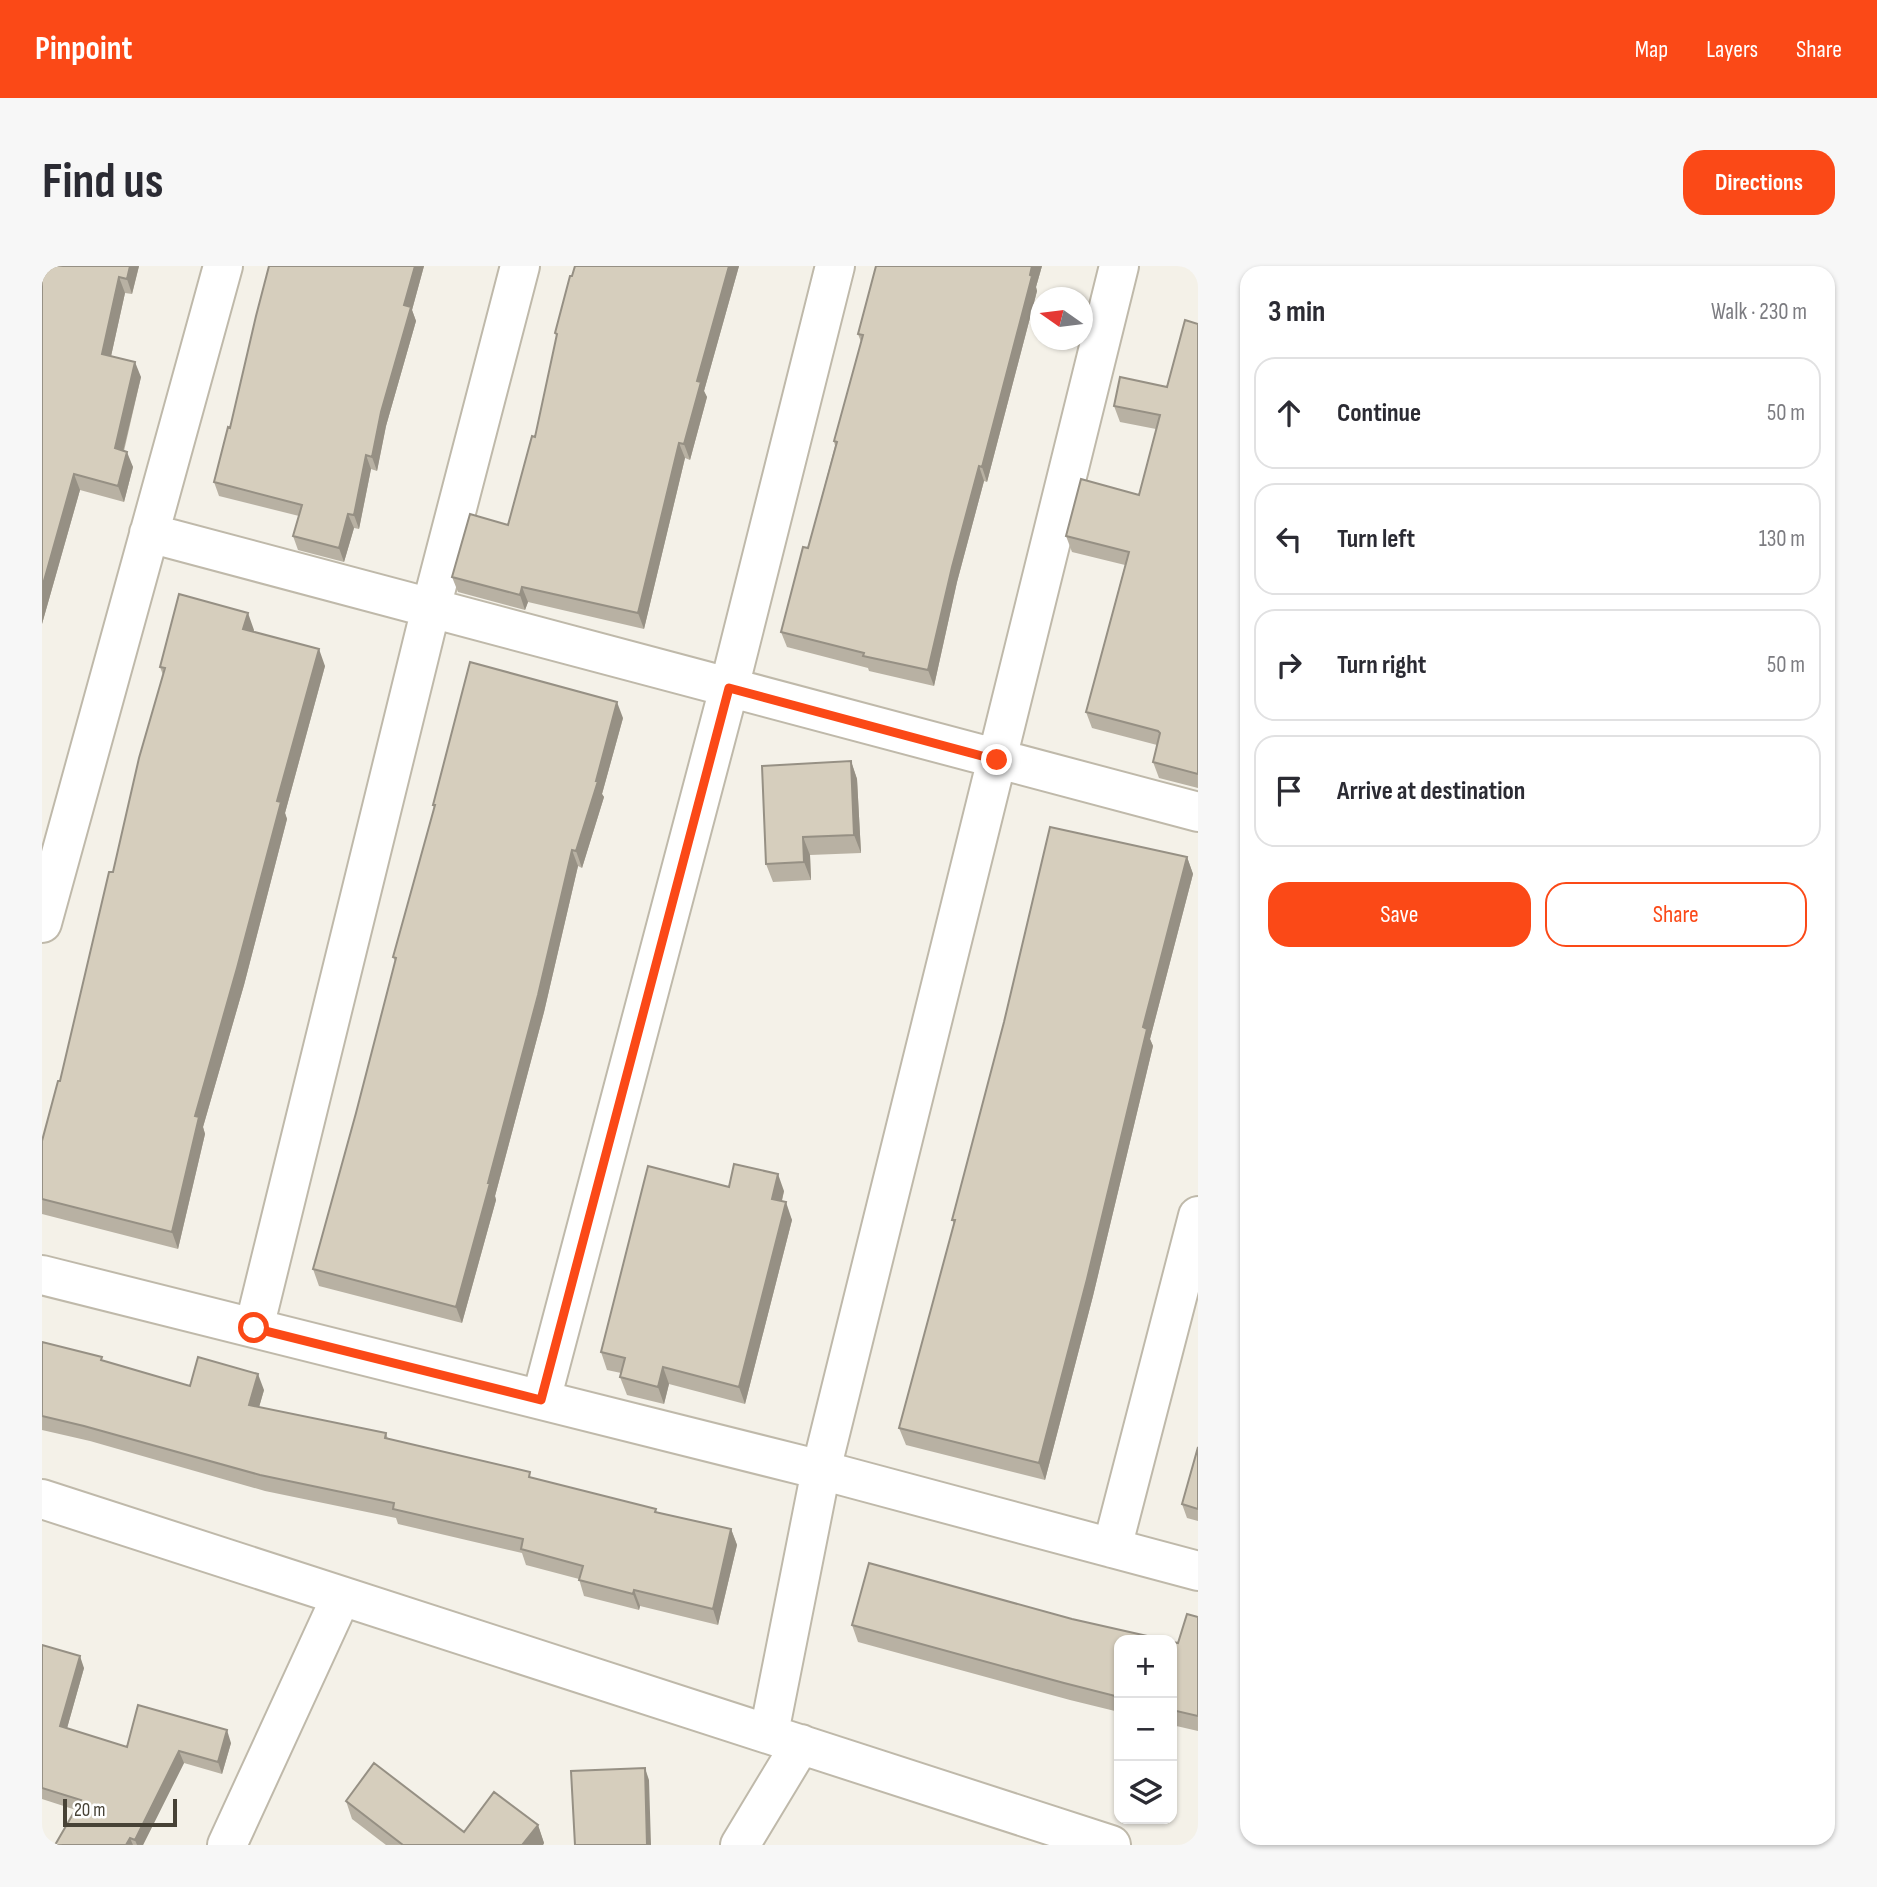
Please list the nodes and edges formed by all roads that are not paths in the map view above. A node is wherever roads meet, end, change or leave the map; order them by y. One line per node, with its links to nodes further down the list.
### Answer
1 (223, 266): 5 (street)
2 (520, 266): 6 (street)
3 (835, 266): 7 (street)
4 (1119, 266): 8 (street)
5 (149, 533): 6 (street); 10 (street)
6 (431, 608): 7 (street); 13 (street)
7 (729, 688): 8 (street); 14 (street)
8 (997, 760): 9 (street); 15 (street)
9 (1198, 812)
10 (42, 923)
11 (1198, 1216): 17 (street)
12 (42, 1275): 13 (street)
13 (254, 1328): 14 (street)
14 (541, 1400): 15 (street)
15 (821, 1470): 17 (street); 20 (street)
16 (42, 1499): 19 (street)
17 (1112, 1548): 18 (street)
18 (1198, 1571)
19 (341, 1597): 20 (street); 21 (street)
20 (785, 1738): 22 (street); 23 (street)
21 (227, 1845)
22 (740, 1845)
23 (1111, 1845)

